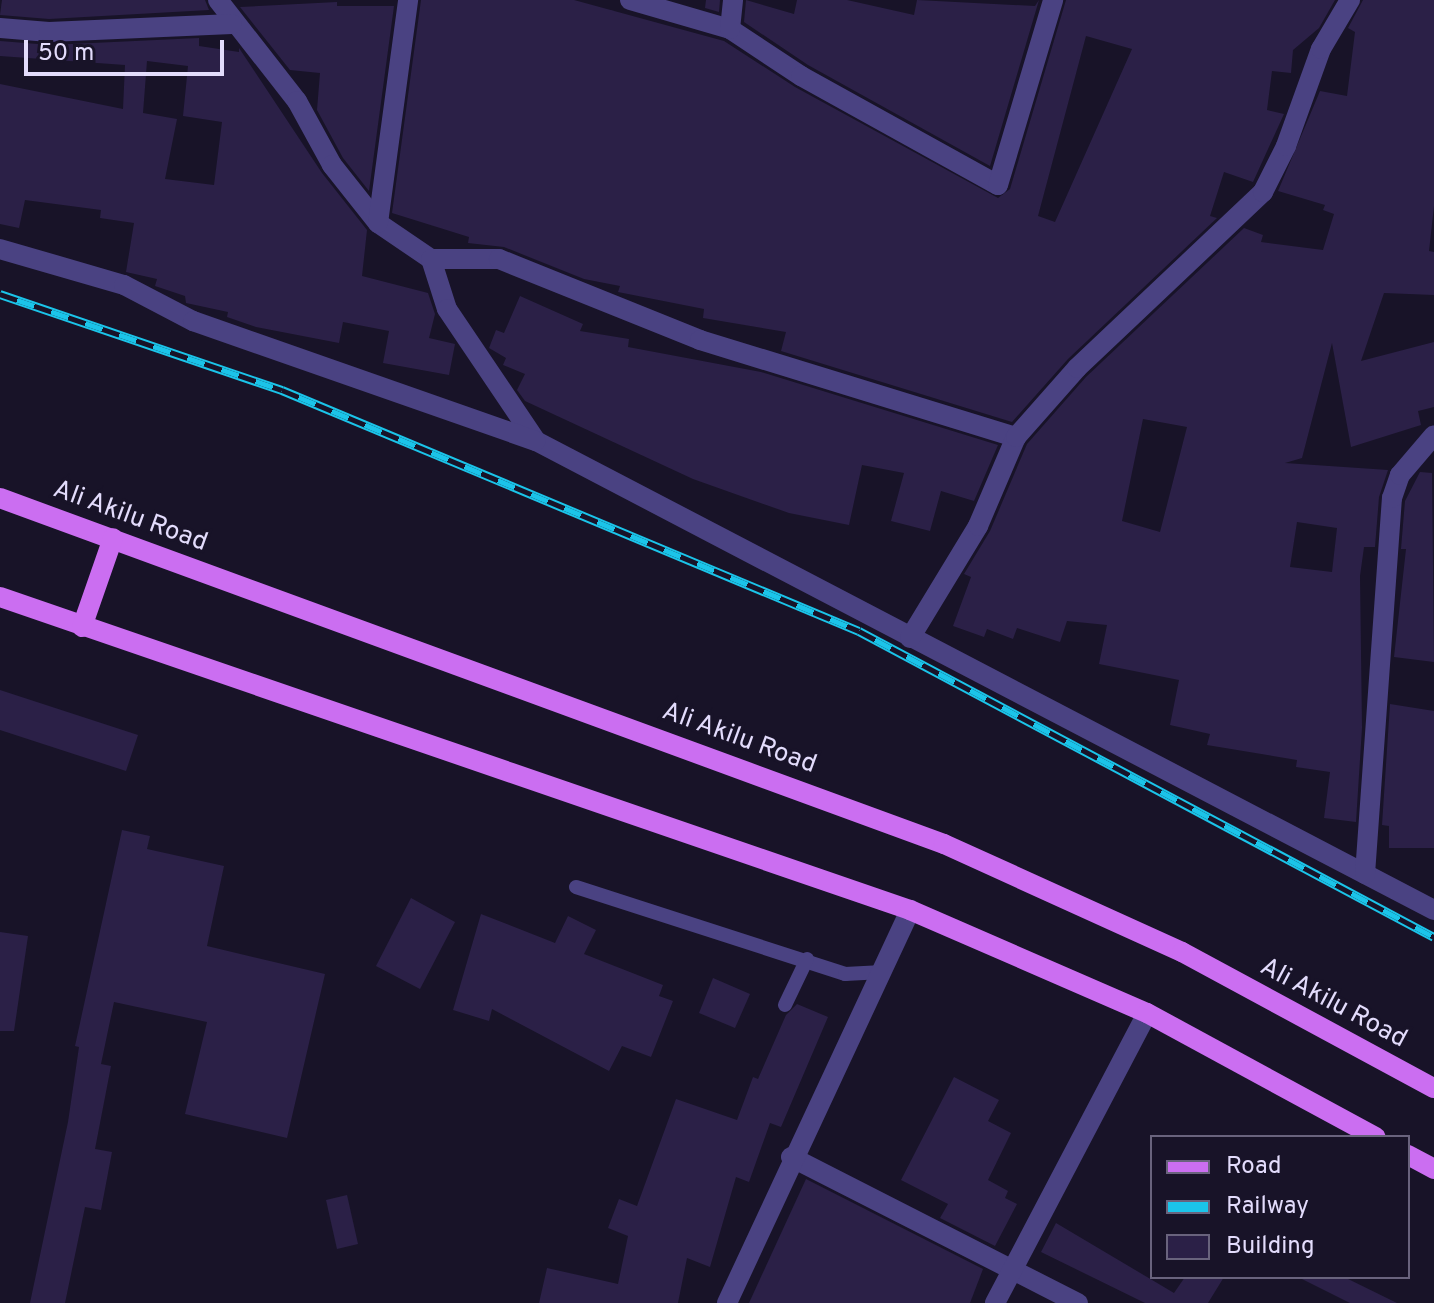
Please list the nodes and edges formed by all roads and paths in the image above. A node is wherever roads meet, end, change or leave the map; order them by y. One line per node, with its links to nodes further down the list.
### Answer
1 (218, 0): 7 (street)
2 (408, 0): 10 (street)
3 (630, 0): 9 (street)
4 (733, 0): 9 (street)
5 (1053, 0): 9 (street)
6 (1350, 0): 14 (street)
7 (232, 24): 8 (street); 10 (street)
8 (0, 28)
9 (730, 29)
10 (378, 223): 12 (street)
11 (0, 249): 15 (street)
12 (431, 259): 14 (street); 15 (street)
13 (1434, 435): 21 (street)
14 (1016, 437): 20 (street)
15 (536, 441): 20 (street)
16 (0, 498): 17 (main road, Ali Akilu Road)
17 (113, 538): 19 (main road); 29 (main road, Ali Akilu Road)
18 (0, 597): 19 (main road)
19 (82, 627): 23 (main road)
20 (910, 638): 21 (street)
21 (1365, 874): 24 (street)
22 (576, 887): 25 (lane)
23 (910, 910): 26 (street); 28 (main road)
24 (1434, 910)
25 (807, 959): 26 (lane); 27 (lane)
26 (883, 972): 32 (street)
27 (785, 1005)
28 (1147, 1013): 30 (main road); 34 (street)
29 (1434, 1088)
30 (1371, 1135)
31 (1410, 1156): 33 (main road)
32 (791, 1157): 34 (street); 35 (street)
33 (1434, 1169)
34 (1012, 1269): 36 (street); 37 (street)
35 (727, 1303)
36 (995, 1303)
37 (1078, 1303)

